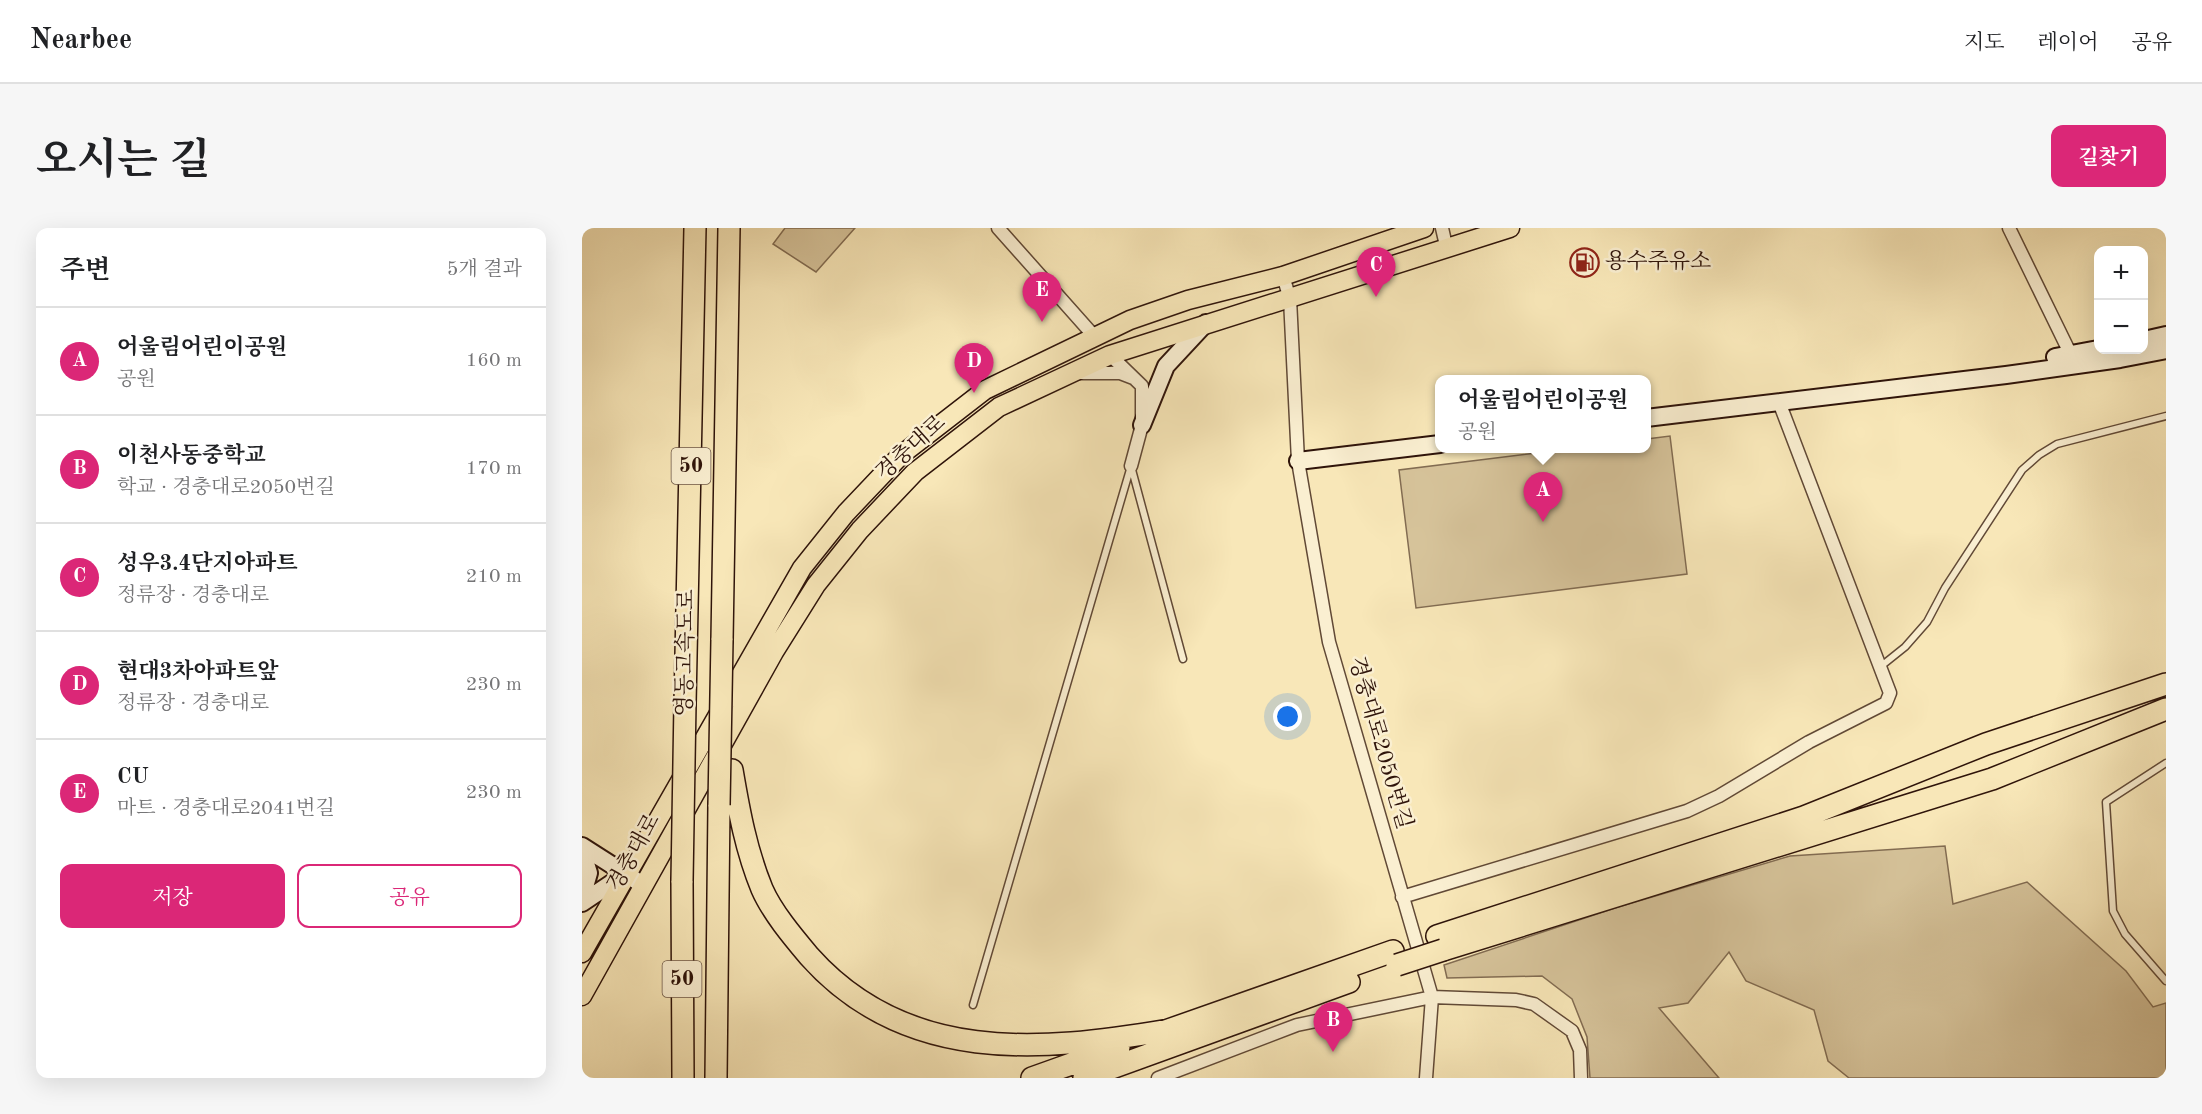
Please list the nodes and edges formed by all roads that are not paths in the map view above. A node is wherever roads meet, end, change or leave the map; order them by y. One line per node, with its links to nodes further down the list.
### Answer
1 (695, 228): 55 (highway, 영동고속도로 / 50, bridge)
2 (729, 228): 31 (highway, 영동고속도로 / 50, bridge)
3 (998, 228): 13 (street)
4 (1424, 228): 9 (main road, 경충대로)
5 (1442, 228): 8 (street)
6 (1510, 228): 8 (main road, 경충대로)
7 (2008, 228): 18 (street)
8 (1447, 250): 10 (main road, 경충대로)
9 (1283, 276): 10 (street, 경충대로2050번길); 13 (main road, 경충대로)
10 (1290, 299): 11 (main road, 경충대로); 27 (street, 경충대로2050번길)
11 (1206, 322): 17 (main road, 경충대로); 25 (street)
12 (2166, 335): 14 (street)
13 (1094, 336): 17 (street); 36 (main road, 경충대로)
14 (2148, 339)
15 (2094, 350): 18 (street)
16 (2166, 350): 20 (street)
17 (1110, 355): 19 (main road, 경충대로); 21 (street)
18 (2071, 355): 20 (street)
19 (1069, 373): 21 (street); 40 (main road, 경충대로)
20 (2006, 375): 22 (street)
21 (1136, 379): 25 (street)
22 (1779, 402): 24 (street); 30 (street)
23 (2166, 416): 30 (lane)
24 (1651, 418)
25 (1142, 424): 28 (street)
26 (1435, 445): 27 (street)
27 (1298, 461): 42 (street, 경충대로2050번길)
28 (1131, 466): 29 (lane); 52 (lane)
29 (1183, 659)
30 (1880, 667): 42 (street)
31 (722, 673): 53 (highway, bridge); 56 (highway, 영동고속도로 / 50, bridge)
32 (2166, 684): 46 (highway)
33 (2166, 709): 46 (highway)
34 (2166, 763): 49 (lane)
35 (582, 846): 38 (street)
36 (639, 848): 38 (street); 39 (main road, 경충대로)
37 (582, 851): 41 (street)
38 (604, 860): 39 (street)
39 (625, 874): 40 (street); 43 (street); 45 (main road, 경충대로)
40 (643, 885): 50 (main road, 경충대로)
41 (582, 897)
42 (1402, 897): 51 (street, 경충대로2050번길)
43 (582, 903)
44 (582, 911): 45 (street)
45 (593, 932): 47 (main road, 경충대로)
46 (1440, 943): 48 (highway)
47 (582, 953)
48 (1395, 958): 53 (highway); 54 (highway)
49 (2166, 981)
50 (582, 996)
51 (1432, 997): 58 (street); 59 (street); 60 (street)
52 (973, 1005)
53 (1169, 1030): 57 (highway)
54 (1087, 1077)
55 (683, 1078)
56 (716, 1078)
57 (1032, 1078)
58 (1158, 1078)
59 (1426, 1078)
60 (1581, 1078)

